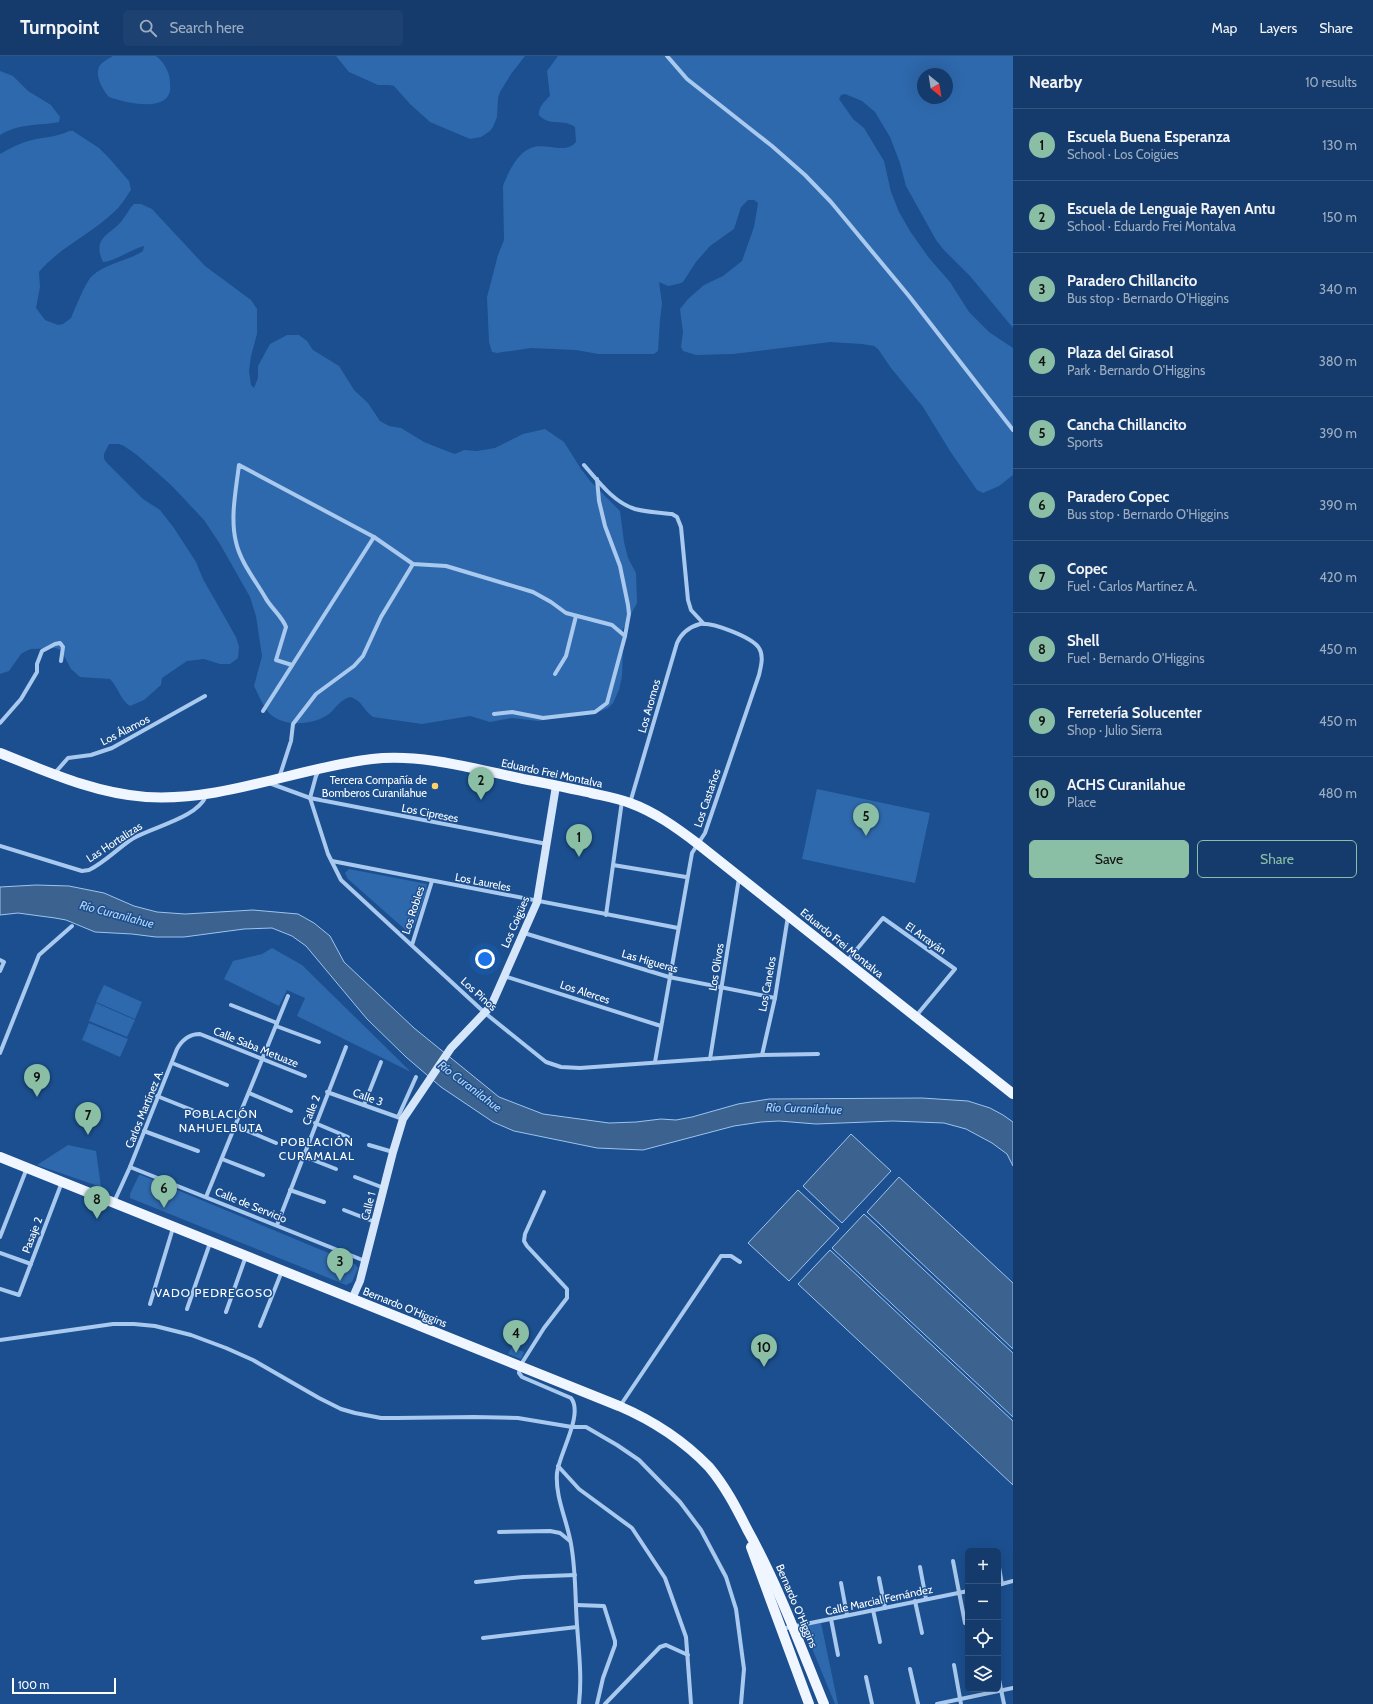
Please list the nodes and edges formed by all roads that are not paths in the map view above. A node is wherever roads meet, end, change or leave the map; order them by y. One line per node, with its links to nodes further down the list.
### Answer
1 (667, 56): 2 (street)
2 (1013, 430)
3 (584, 465): 4 (street)
4 (597, 479): 8 (street); 9 (street)
5 (374, 537): 6 (street); 11 (street); 11 (street)
6 (413, 564): 7 (street); 20 (street)
7 (576, 616): 9 (street); 12 (street)
8 (702, 624): 25 (street, Los Aromos); 27 (street, Los Castaños)
9 (625, 636): 15 (street)
10 (61, 661): 16 (street)
11 (292, 665): 14 (street)
12 (555, 674)
13 (205, 696): 19 (street, Los Álamos)
14 (263, 711)
15 (494, 714)
16 (0, 723)
17 (0, 753): 19 (main road, Eduardo Frei Montalva)
18 (320, 769): 20 (main road, Eduardo Frei Montalva); 22 (main road, Eduardo Frei Montalva); 24 (street)
19 (54, 774): 23 (main road, Eduardo Frei Montalva)
20 (278, 780): 21 (main road, Eduardo Frei Montalva)
21 (266, 782): 23 (main road, Eduardo Frei Montalva); 24 (street)
22 (556, 786): 25 (main road, Eduardo Frei Montalva); 26 (street, Los Coigües)
23 (206, 794): 28 (street, Las Hortalizas)
24 (310, 798): 26 (street, Los Cipreses); 29 (street, Los Pinos)
25 (626, 802): 27 (main road, Eduardo Frei Montalva); 30 (street, Los Aromos)
26 (547, 844): 34 (street, Los Coigües)
27 (698, 844): 31 (street, Los Castaños); 32 (main road, Eduardo Frei Montalva)
28 (0, 846)
29 (332, 861): 33 (street, Los Laureles); 40 (street, Los Pinos)
30 (613, 865): 31 (street); 35 (street, Los Aromos)
31 (686, 877): 38 (street, Los Castaños)
32 (739, 877): 36 (main road, Eduardo Frei Montalva); 46 (street, Los Olivos)
33 (432, 881): 34 (street, Los Laureles); 40 (street, Los Robles)
34 (537, 902): 35 (street, Los Laureles); 39 (street, Los Coigües)
35 (606, 915): 38 (street, Los Laureles)
36 (789, 915): 42 (main road, Eduardo Frei Montalva); 48 (street, Los Canelos)
37 (72, 926): 57 (street)
38 (678, 928): 45 (street, Los Castaños)
39 (523, 932): 44 (street, Los Coigües); 45 (street, Las Higueras)
40 (412, 945): 50 (street, Los Pinos)
41 (0, 960): 43 (street)
42 (847, 961): 51 (main road, Eduardo Frei Montalva); 51 (street, El Arrayán)
43 (0, 971)
44 (504, 976): 50 (street, Los Coigües); 53 (street, Los Alerces)
45 (669, 977): 46 (street, Las Higueras); 53 (street, Los Castaños)
46 (722, 988): 48 (street, Las Higueras); 61 (street, Los Olivos)
47 (288, 996): 52 (street)
48 (775, 998): 59 (street, Los Canelos)
49 (231, 1005): 52 (street)
50 (485, 1013): 63 (street, Los Pinos); 68 (street, Los Coigües)
51 (916, 1016): 71 (main road, Eduardo Frei Montalva)
52 (277, 1024): 55 (street); 60 (street)
53 (661, 1026): 63 (street, Los Castaños)
54 (200, 1034): 60 (street, Calle Saba Metuaze); 64 (street, Carlos Martínez A.)
55 (319, 1042)
56 (346, 1047): 69 (street, Calle 2)
57 (0, 1053)
58 (818, 1054): 59 (street, Los Pinos)
59 (762, 1055): 61 (street, Los Pinos)
60 (263, 1058): 65 (street, Calle Saba Metuaze); 70 (street)
61 (710, 1059): 63 (street, Los Pinos)
62 (381, 1062): 73 (street)
63 (655, 1062)
64 (172, 1063): 67 (street); 72 (street, Carlos Martínez A.)
65 (305, 1076)
66 (416, 1077): 76 (street)
67 (227, 1085)
68 (424, 1087): 76 (street, Calle 1)
69 (327, 1092): 73 (street, Calle 3); 77 (street, Calle 2)
70 (249, 1093): 74 (street); 78 (street)
71 (1013, 1094)
72 (157, 1096): 75 (street); 79 (street, Carlos Martínez A.)
73 (364, 1104): 76 (street, Calle 3)
74 (291, 1111)
75 (212, 1118)
76 (401, 1118): 84 (street, Calle 1)
77 (315, 1123): 80 (street); 85 (street, Calle 2)
78 (236, 1126): 81 (street); 87 (street)
79 (144, 1131): 83 (street); 88 (street, Carlos Martínez A.)
80 (348, 1137)
81 (276, 1143)
82 (369, 1145): 84 (street)
83 (198, 1151)
84 (392, 1152): 94 (street, Calle 1)
85 (303, 1156): 90 (street); 95 (street, Calle 2)
86 (0, 1157): 89 (main road, Bernardo O'Higgins)
87 (222, 1159): 91 (street); 97 (street)
88 (130, 1167): 97 (street, Calle de Servicio); 99 (street, Carlos Martínez A.)
89 (27, 1168): 93 (main road, Bernardo O'Higgins); 104 (street)
90 (336, 1169)
91 (263, 1175)
92 (355, 1176): 94 (street)
93 (62, 1182): 99 (main road, Bernardo O'Higgins); 110 (street, Pasaje 2)
94 (384, 1188): 101 (street, Calle 1)
95 (290, 1190): 98 (street); 102 (street, Calle 2)
96 (544, 1192): 119 (street)
97 (206, 1197): 102 (street, Calle de Servicio)
98 (324, 1202)
99 (114, 1203): 103 (main road, Bernardo O'Higgins)
100 (344, 1210): 101 (street)
101 (375, 1222): 108 (street, Calle 1)
102 (277, 1225): 108 (street, Calle de Servicio)
103 (173, 1226): 105 (main road, Bernardo O'Higgins); 114 (street)
104 (0, 1237)
105 (210, 1241): 107 (main road, Bernardo O'Higgins); 115 (street)
106 (0, 1252): 110 (street)
107 (246, 1256): 111 (main road, Bernardo O'Higgins); 116 (street)
108 (366, 1261): 113 (street, Calle 1)
109 (740, 1262): 120 (street)
110 (31, 1264): 112 (street, Pasaje 2)
111 (282, 1270): 113 (main road, Bernardo O'Higgins); 117 (street)
112 (0, 1289)
113 (352, 1299): 119 (main road, Bernardo O'Higgins)
114 (150, 1304)
115 (187, 1309)
116 (226, 1312)
117 (260, 1326)
118 (0, 1340): 121 (street)
119 (520, 1366): 120 (main road, Bernardo O'Higgins); 121 (street)
120 (619, 1406): 123 (main road, Bernardo O'Higgins)
121 (572, 1427): 122 (street); 163 (street)
122 (558, 1466): 125 (street); 150 (street)
123 (743, 1520): 144 (main road, Bernardo O'Higgins); 146 (main road, Bernardo O'Higgins)
124 (499, 1532): 125 (street)
125 (571, 1542): 128 (street)
126 (953, 1562): 135 (street)
127 (920, 1568): 136 (street)
128 (575, 1575): 130 (street); 138 (street)
129 (879, 1578): 139 (street)
130 (476, 1582)
131 (1013, 1582): 133 (street)
132 (841, 1583): 141 (street)
133 (1001, 1584)
134 (965, 1591): 135 (street, Calle Marcial Fernández)
135 (959, 1592): 136 (street, Calle Marcial Fernández); 143 (street)
136 (926, 1599): 137 (street, Calle Marcial Fernández)
137 (915, 1601): 139 (street, Calle Marcial Fernández); 147 (street)
138 (576, 1605): 145 (street); 160 (street)
139 (885, 1608): 140 (street, Calle Marcial Fernández)
140 (873, 1610): 141 (street, Calle Marcial Fernández); 149 (street)
141 (847, 1615): 142 (street, Calle Marcial Fernández)
142 (831, 1619): 144 (street, Calle Marcial Fernández); 151 (street)
143 (965, 1623)
144 (793, 1626): 146 (street, Calle Marcial Fernández); 165 (main road, Bernardo O'Higgins)
145 (577, 1627): 148 (street); 159 (street)
146 (781, 1629): 164 (main road, Bernardo O'Higgins)
147 (922, 1633)
148 (483, 1638)
149 (880, 1642)
150 (688, 1655): 161 (street); 162 (street)
151 (838, 1655)
152 (954, 1665): 158 (street)
153 (910, 1669): 167 (street)
154 (866, 1677): 166 (street)
155 (1013, 1688): 156 (street)
156 (1001, 1690): 169 (street)
157 (994, 1692): 158 (street)
158 (961, 1702): 168 (street)
159 (579, 1704)
160 (597, 1704)
161 (605, 1704)
162 (691, 1704)
163 (742, 1704)
164 (810, 1704)
165 (824, 1704)
166 (872, 1704)
167 (918, 1704)
168 (937, 1704)
169 (1004, 1704)

